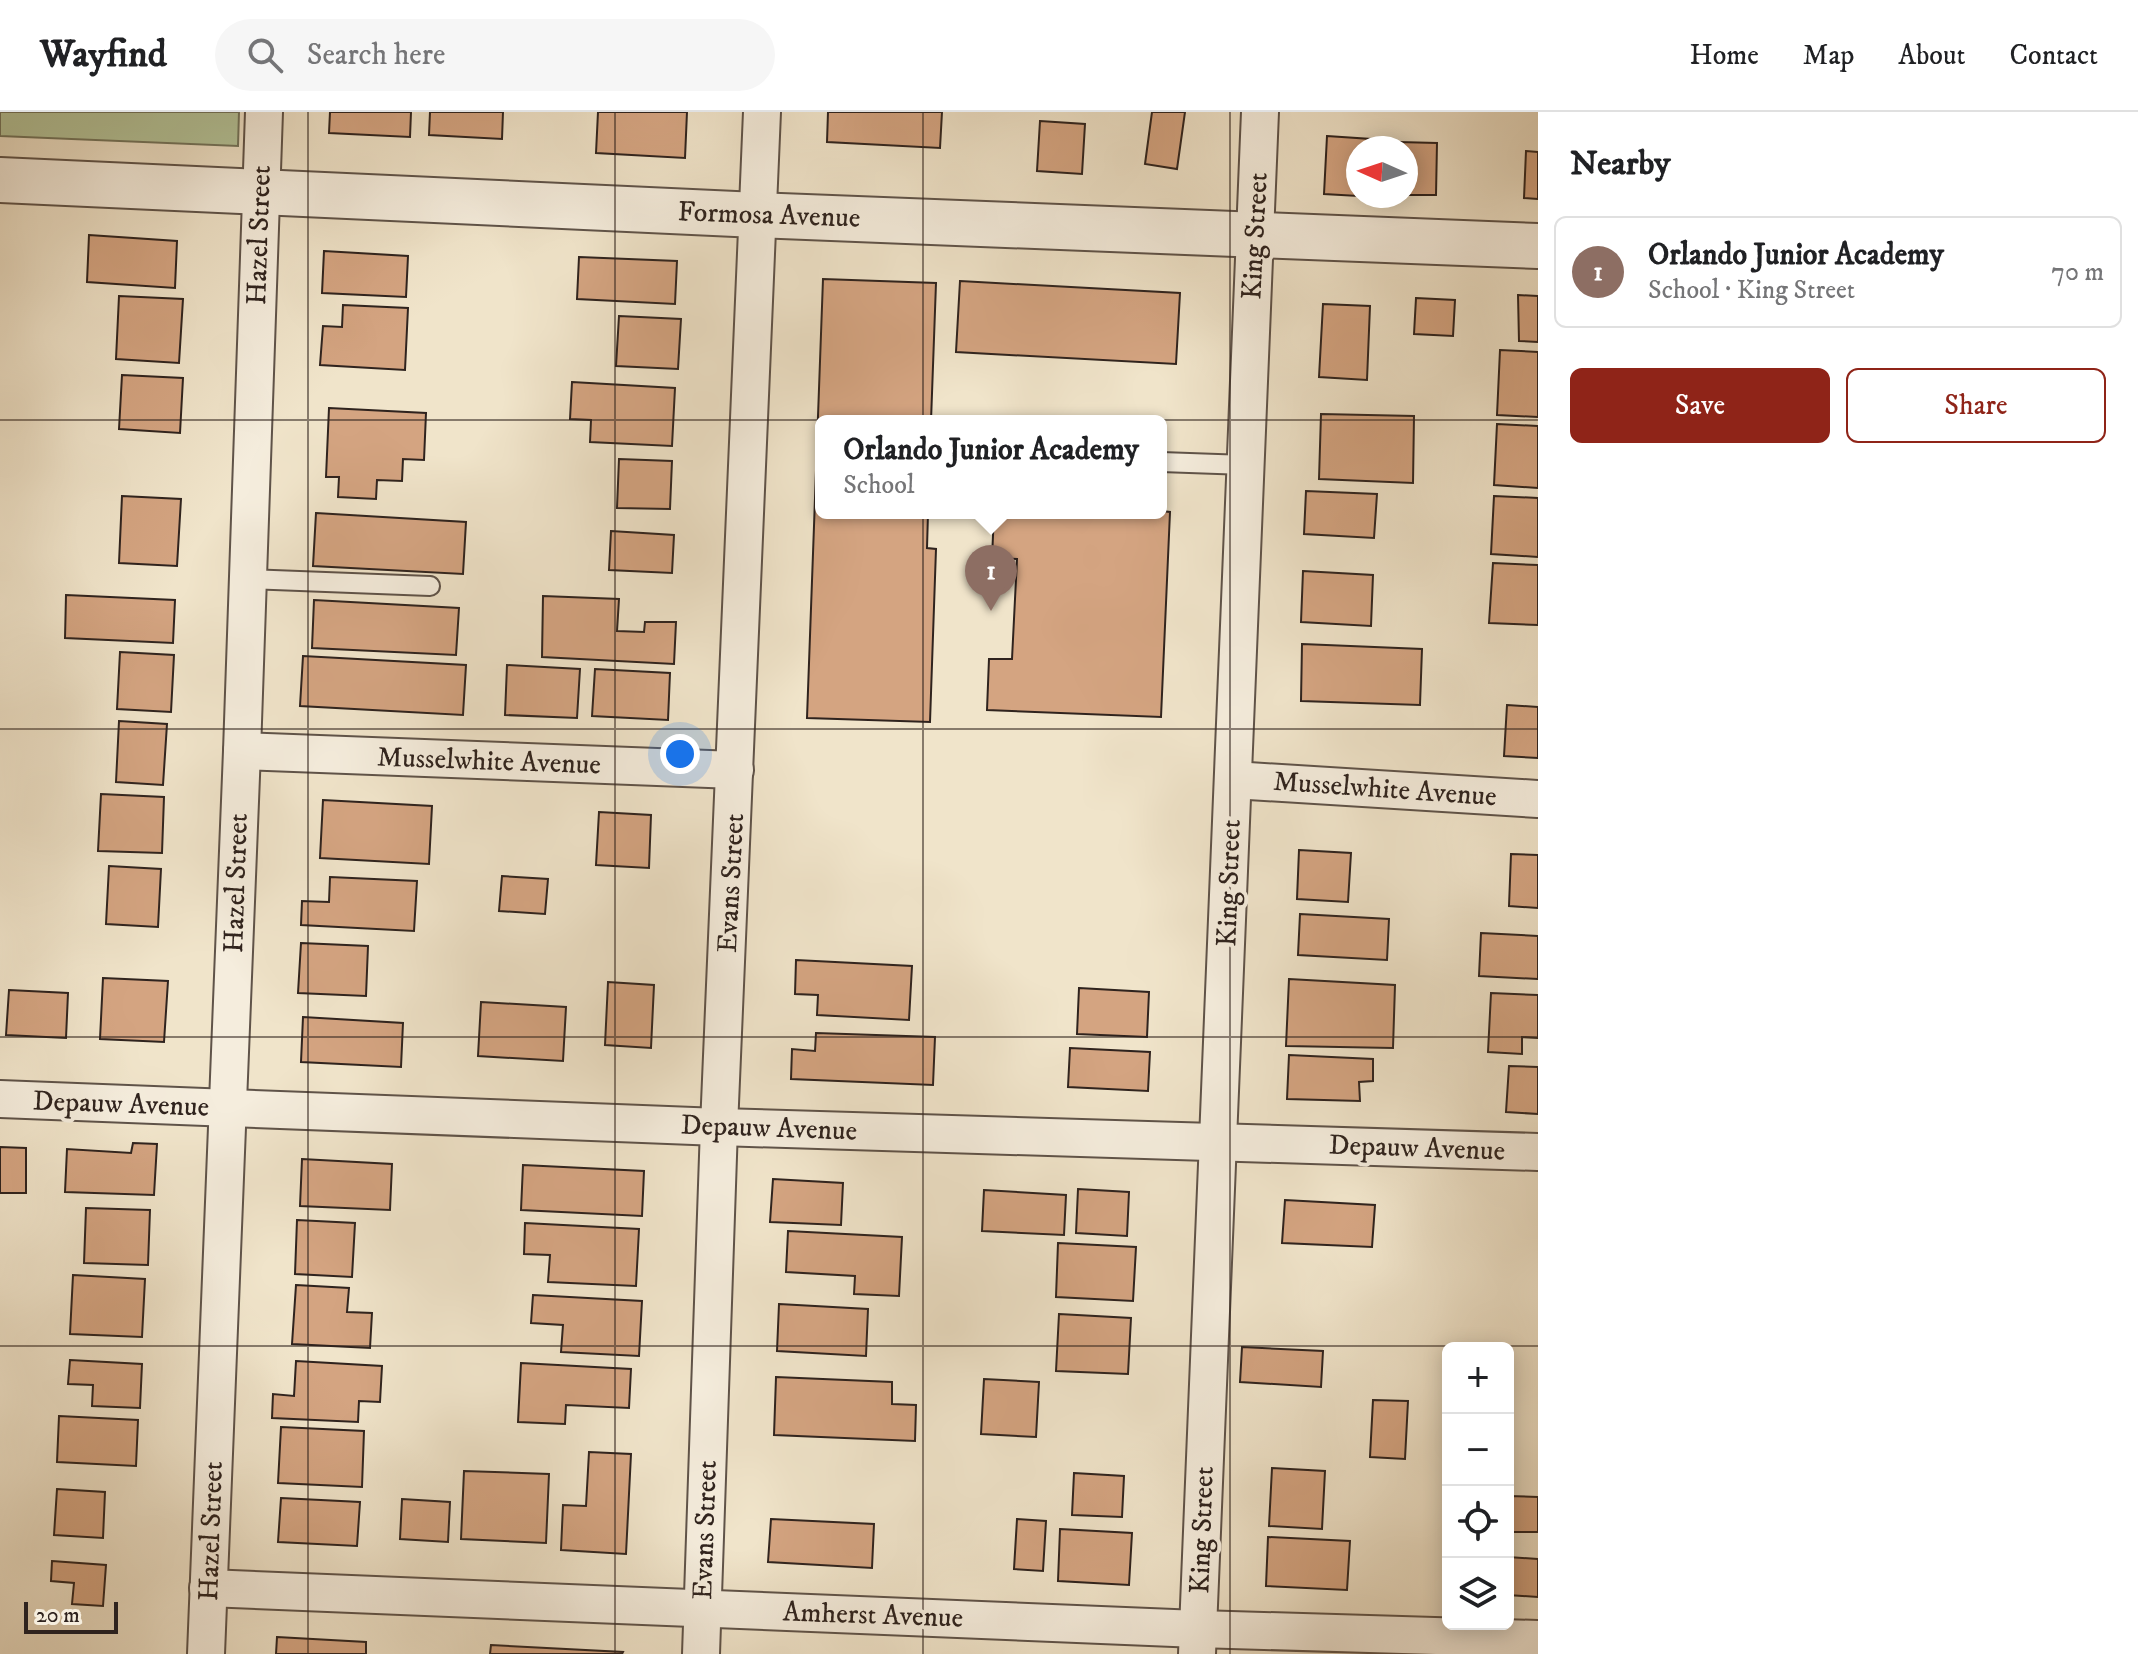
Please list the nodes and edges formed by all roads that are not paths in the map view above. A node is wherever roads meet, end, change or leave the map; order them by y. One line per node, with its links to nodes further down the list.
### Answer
1 (264, 112): 5 (street, Hazel Street)
2 (762, 112): 6 (street, Evans Street)
3 (1260, 112): 7 (street, King Street)
4 (0, 180): 5 (street, Formosa Avenue)
5 (260, 193): 6 (street, Formosa Avenue); 11 (street, Hazel Street)
6 (757, 215): 7 (street, Formosa Avenue); 14 (street, Evans Street)
7 (1255, 234): 8 (street, Formosa Avenue); 10 (street, King Street)
8 (1538, 246)
9 (1167, 462): 10 (lane)
10 (1246, 465): 15 (street, King Street)
11 (248, 579): 12 (lane); 13 (street, Hazel Street)
12 (430, 586)
13 (242, 751): 14 (street, Musselwhite Avenue); 18 (street, Hazel Street)
14 (735, 770): 19 (street, Evans Street)
15 (1233, 780): 16 (street, Musselwhite Avenue); 20 (street, King Street)
16 (1538, 799)
17 (0, 1099): 18 (street, Depauw Avenue)
18 (227, 1108): 19 (street, Depauw Avenue); 22 (street, Hazel Street)
19 (719, 1127): 20 (street, Depauw Avenue); 23 (street, Evans Street)
20 (1218, 1142): 21 (street, Depauw Avenue); 25 (street, King Street)
21 (1538, 1152)
22 (208, 1588): 23 (street, Amherst Avenue); 26 (street, Hazel Street)
23 (702, 1608): 25 (street, Amherst Avenue); 27 (street, Evans Street)
24 (1538, 1639): 25 (street, Amherst Avenue)
25 (1197, 1642)
26 (206, 1654)
27 (701, 1654)

